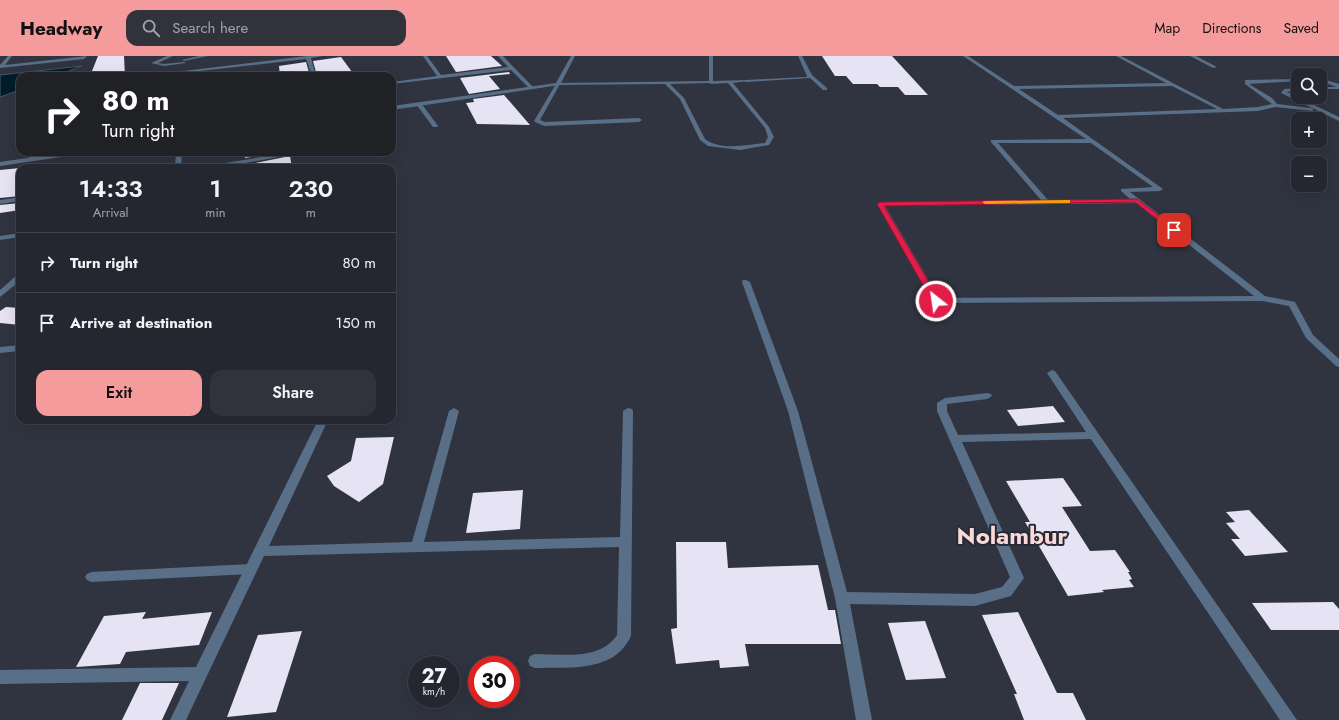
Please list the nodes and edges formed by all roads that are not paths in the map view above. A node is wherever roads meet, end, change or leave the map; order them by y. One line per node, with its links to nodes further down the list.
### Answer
1 (10, 56): 18 (street)
2 (50, 56): 17 (street)
3 (85, 56): 17 (street)
4 (171, 56): 16 (lane)
5 (206, 56): 16 (lane)
6 (320, 56): 15 (street)
7 (425, 56): 25 (street)
8 (500, 56): 20 (street)
9 (573, 56): 35 (street)
10 (711, 56): 34 (lane)
11 (800, 56): 24 (street)
12 (965, 56): 39 (street)
13 (1118, 56): 36 (street)
14 (1192, 56): 19 (street)
15 (308, 58): 22 (street); 23 (street)
16 (184, 60): 21 (lane)
17 (46, 62): 18 (street)
18 (0, 67)
19 (1215, 67)
20 (512, 68): 25 (street); 38 (street)
21 (185, 72)
22 (202, 72)
23 (313, 72)
24 (810, 76): 29 (street); 41 (street)
25 (440, 77): 30 (street)
26 (1339, 78): 27 (street)
27 (1327, 79)
28 (1291, 80): 46 (street)
29 (746, 81): 31 (lane)
30 (396, 82)
31 (730, 82): 33 (lane); 34 (lane)
32 (1327, 82): 37 (street)
33 (666, 83): 34 (lane); 35 (lane)
34 (711, 83)
35 (558, 84): 38 (street); 52 (street)
36 (1172, 84): 39 (street); 48 (street)
37 (1339, 87): 40 (street)
38 (532, 88): 44 (street)
39 (1013, 88): 50 (street)
40 (1327, 88)
41 (825, 89)
42 (1291, 90): 43 (street)
43 (1291, 96)
44 (419, 104): 47 (street); 53 (street)
45 (1306, 104): 49 (street)
46 (1275, 105): 48 (street); 49 (street)
47 (396, 107)
48 (1223, 110): 50 (street)
49 (1320, 111): 51 (street)
50 (1055, 117): 54 (street)
51 (1339, 119)
52 (639, 120)
53 (435, 126)
54 (1092, 141): 62 (street); 64 (street)
55 (33, 156): 58 (street)
56 (53, 156): 58 (street)
57 (279, 156): 60 (street)
58 (32, 159): 59 (street)
59 (0, 164)
60 (231, 164)
61 (16, 200): 63 (street)
62 (1137, 201): 64 (street); 70 (street)
63 (0, 202)
64 (1046, 202): 70 (street)
65 (16, 236): 66 (street)
66 (0, 238)
67 (16, 280): 69 (street)
68 (746, 282): 78 (lane)
69 (0, 294)
70 (1262, 298): 73 (street)
71 (16, 348): 72 (street)
72 (0, 350)
73 (1339, 364)
74 (1052, 373): 80 (street)
75 (987, 396): 81 (street)
76 (454, 411): 83 (street)
77 (628, 411): 82 (street)
78 (792, 411): 87 (street)
79 (321, 424): 84 (street)
80 (1094, 435): 81 (street); 93 (street)
81 (954, 439): 87 (street)
82 (625, 542): 83 (street); 88 (street)
83 (417, 546): 84 (street)
84 (260, 551): 85 (street)
85 (251, 569): 86 (lane); 89 (street)
86 (91, 576)
87 (842, 598): 92 (street)
88 (535, 661)
89 (201, 674): 90 (street); 91 (street)
90 (0, 677)
91 (178, 720)
92 (864, 720)
93 (1289, 720)

